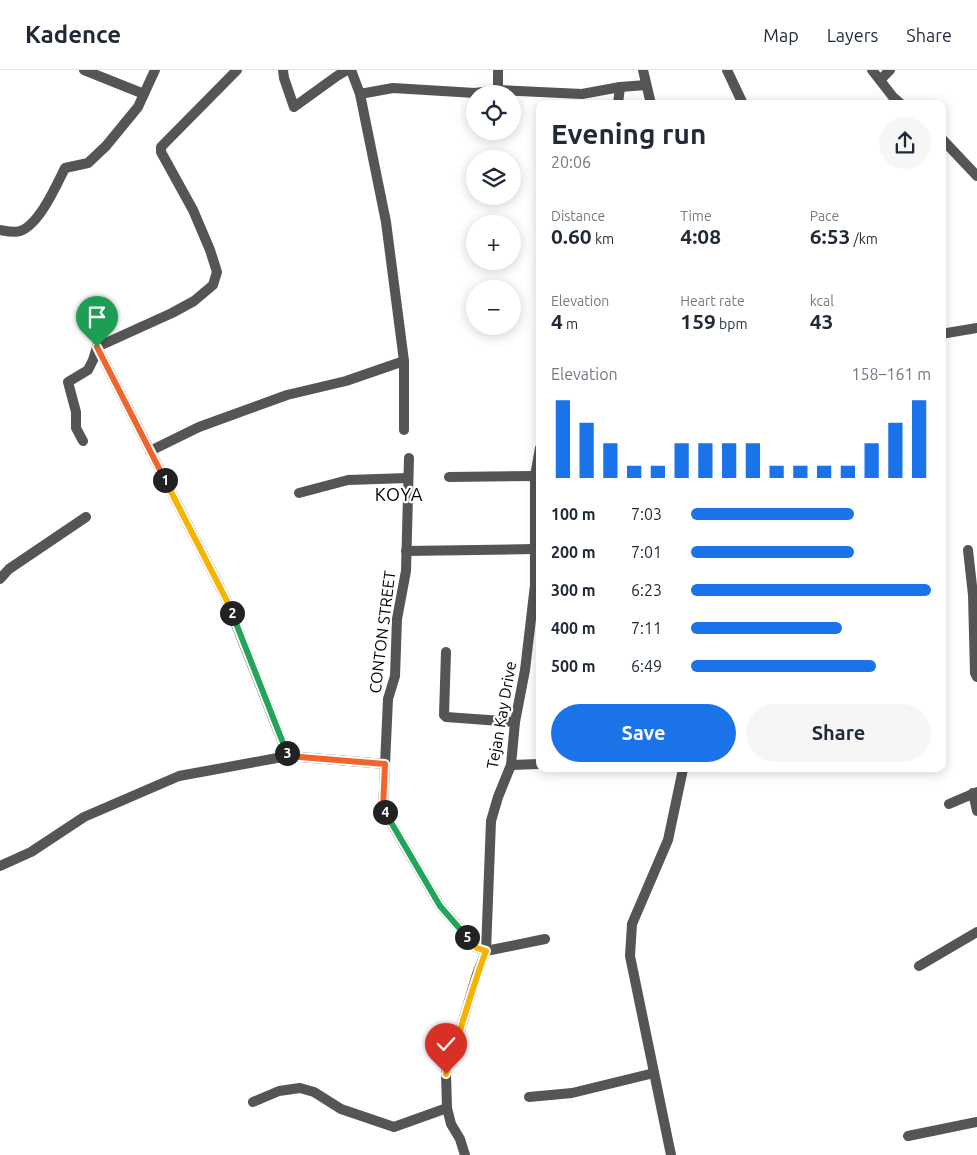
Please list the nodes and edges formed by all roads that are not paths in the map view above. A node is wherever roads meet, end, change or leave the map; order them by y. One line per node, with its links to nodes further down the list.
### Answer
1 (84, 70): 18 (street)
2 (155, 70): 18 (street)
3 (237, 70): 30 (street)
4 (283, 70): 5 (street)
5 (347, 70)
6 (351, 70): 19 (street)
7 (498, 70): 13 (street)
8 (643, 70): 14 (street)
9 (727, 70): 23 (street)
10 (872, 70): 12 (street)
11 (890, 70): 12 (street)
12 (880, 80): 24 (street)
13 (498, 85)
14 (646, 85): 15 (street); 22 (street)
15 (620, 87): 20 (street); 21 (street)
16 (521, 92): 20 (street)
17 (466, 93): 19 (street)
18 (144, 94): 27 (street)
19 (360, 94): 31 (street)
20 (583, 99)
21 (618, 100)
22 (650, 100)
23 (741, 100)
24 (893, 100)
25 (946, 143): 26 (street)
26 (977, 176)
27 (0, 230)
28 (977, 328): 29 (street)
29 (947, 333)
30 (97, 347): 33 (street); 34 (street)
31 (404, 361): 32 (street); 34 (street)
32 (404, 430)
33 (83, 441)
34 (150, 451): 48 (street)
35 (409, 458): 38 (street, CONTON STREET)
36 (536, 476): 37 (street); 41 (street, Tejan Kay Drive)
37 (449, 477)
38 (408, 478): 39 (street); 43 (street, CONTON STREET)
39 (299, 493)
40 (86, 517): 44 (street)
41 (535, 550): 43 (street); 47 (street, Tejan Kay Drive)
42 (968, 550): 46 (street)
43 (406, 551): 49 (street, CONTON STREET)
44 (0, 579)
45 (446, 652): 47 (street)
46 (977, 677)
47 (515, 722): 51 (street, Tejan Kay Drive)
48 (288, 756): 49 (street); 56 (street)
49 (385, 764): 59 (street, CONTON STREET)
50 (536, 764): 51 (street)
51 (511, 765): 59 (street, Tejan Kay Drive)
52 (682, 772): 61 (street)
53 (975, 793): 54 (street); 55 (street)
54 (949, 804)
55 (977, 811)
56 (0, 866)
57 (977, 932): 60 (street)
58 (544, 939): 59 (street)
59 (486, 951): 64 (street, Tejan Kay Drive)
60 (920, 966)
61 (654, 1073): 62 (street); 68 (street)
62 (529, 1097)
63 (253, 1102): 64 (street)
64 (447, 1108): 67 (street, Tejan Kay Drive)
65 (977, 1122): 66 (street)
66 (908, 1136)
67 (465, 1155)
68 (671, 1155)

